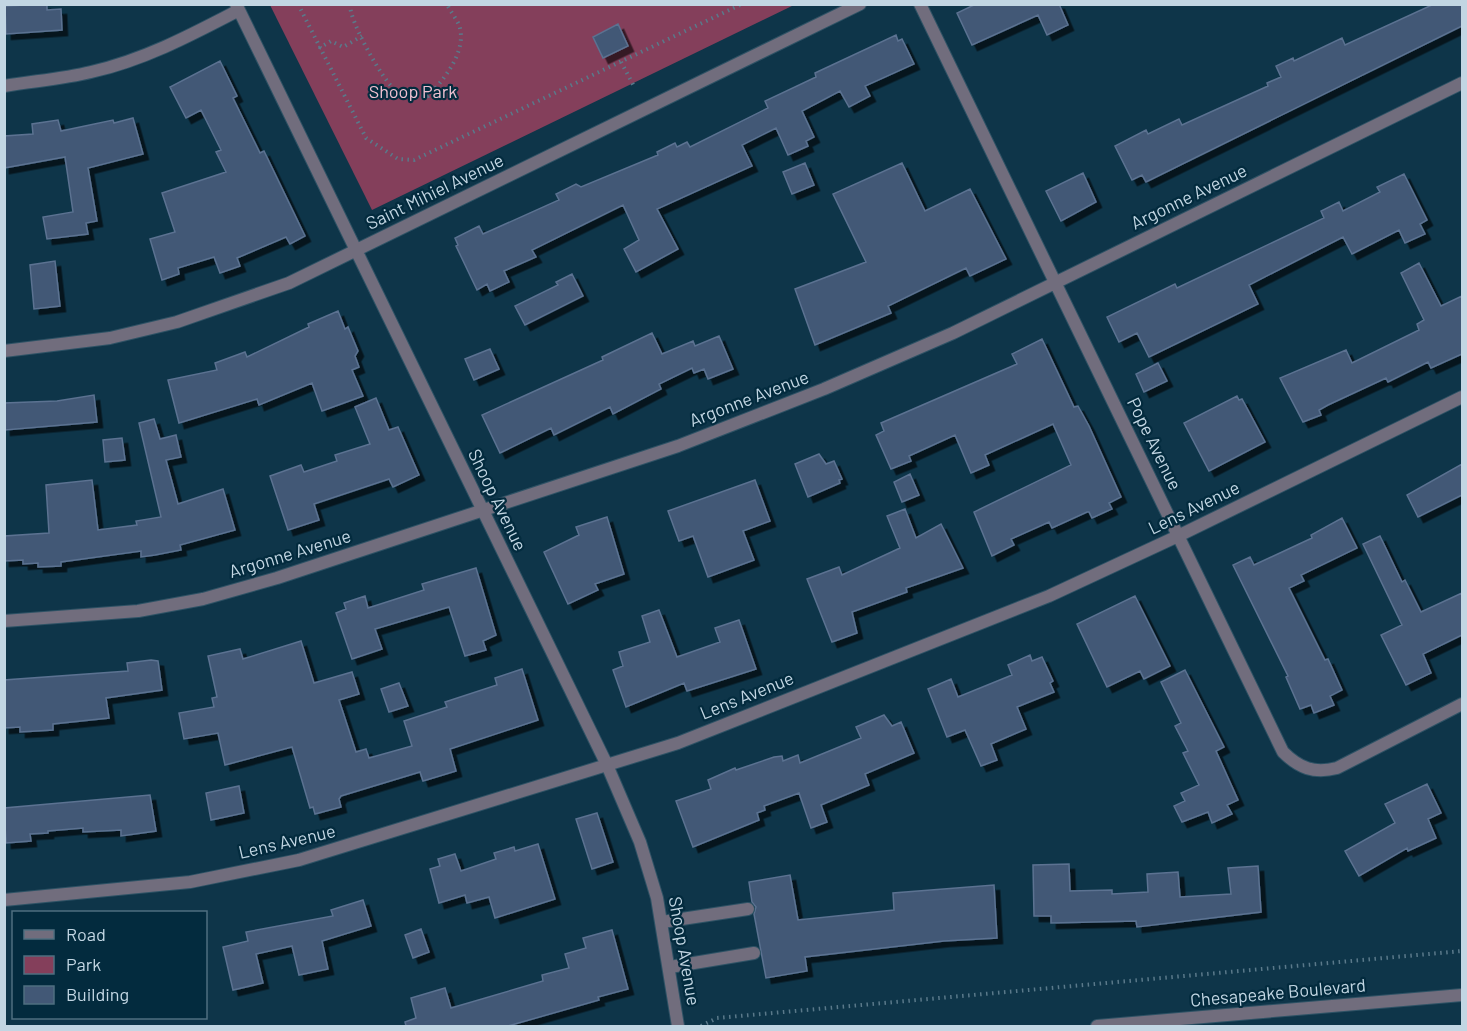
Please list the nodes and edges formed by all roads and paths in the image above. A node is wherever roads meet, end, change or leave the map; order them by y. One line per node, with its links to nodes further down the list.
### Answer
1 (298, 4): 9 (path)
2 (350, 4): 8 (path)
3 (447, 4): 8 (path)
4 (742, 4): 10 (path)
5 (860, 4): 14 (street, Saint Mihiel Avenue)
6 (920, 4): 15 (street, Pope Avenue)
7 (238, 7): 12 (street); 14 (street, Shoop Avenue)
8 (362, 36): 9 (path)
9 (319, 48): 10 (path)
10 (621, 62): 13 (path)
11 (1462, 83): 15 (street, Argonne Avenue)
12 (4, 86)
13 (635, 88)
14 (355, 250): 16 (street, Saint Mihiel Avenue); 18 (street, Shoop Avenue)
15 (1054, 283): 18 (street, Argonne Avenue); 19 (street, Pope Avenue)
16 (4, 351)
17 (1462, 397): 19 (street, Lens Avenue)
18 (483, 510): 20 (street, Argonne Avenue); 22 (street, Shoop Avenue)
19 (1178, 536): 21 (street, Pope Avenue); 22 (street, Lens Avenue)
20 (4, 621)
21 (1462, 704)
22 (607, 765): 23 (street, Lens Avenue); 25 (street, Shoop Avenue)
23 (4, 900)
24 (748, 909): 25 (street)
25 (662, 922): 28 (street, Shoop Avenue)
26 (1462, 951): 31 (path)
27 (754, 953): 28 (street)
28 (670, 967): 30 (street, Shoop Avenue)
29 (1462, 995): 32 (street, Chesapeake Boulevard)
30 (678, 1026)
31 (701, 1026)
32 (1097, 1026)

